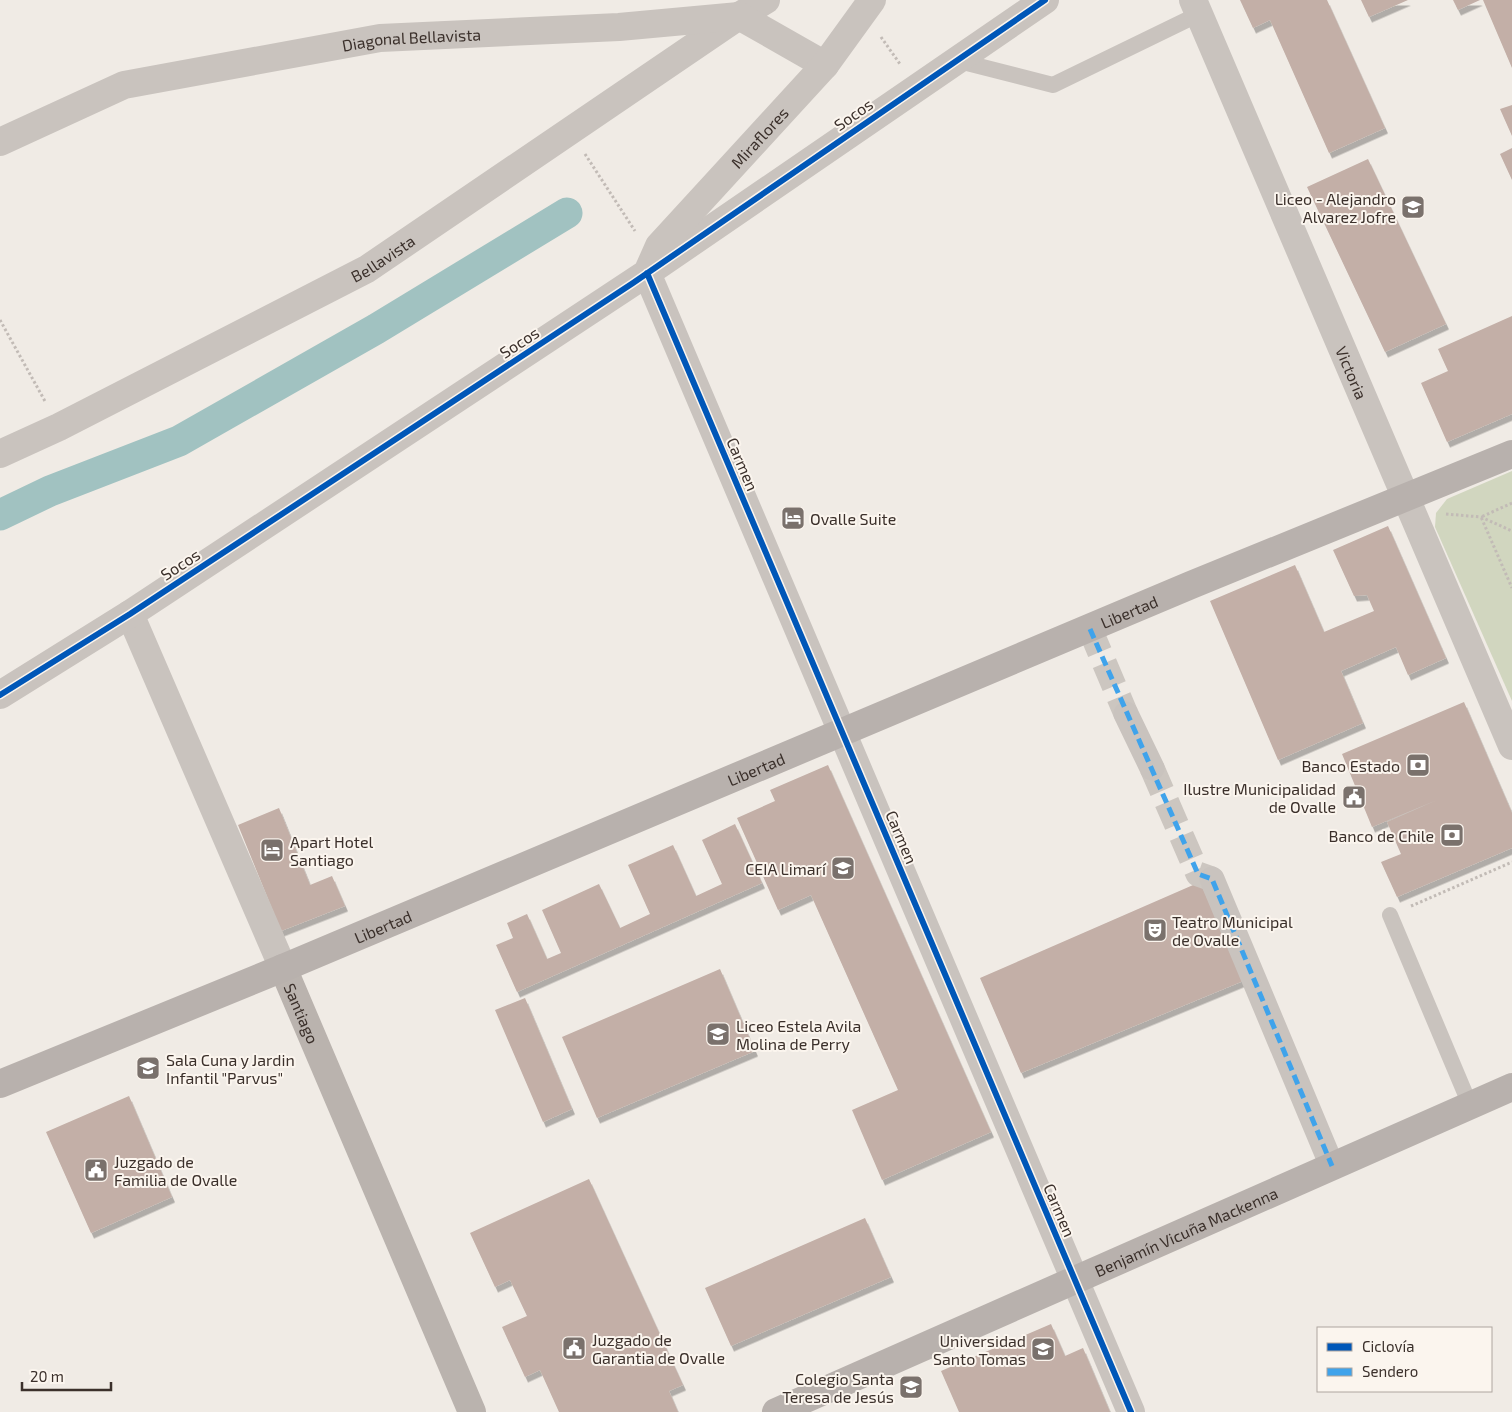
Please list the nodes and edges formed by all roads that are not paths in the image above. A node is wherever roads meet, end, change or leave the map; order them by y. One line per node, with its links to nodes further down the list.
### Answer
1 (766, 0): 5 (street)
2 (1045, 0): 6 (street, Socos)
3 (867, 6): 7 (street, Miraflores)
4 (1196, 7): 6 (lane); 12 (street, Victoria)
5 (739, 16): 7 (street); 8 (street, Diagonal Bellavista); 10 (street, Bellavista)
6 (955, 60): 9 (street, Socos)
7 (825, 65): 9 (street, Miraflores)
8 (0, 142)
9 (647, 273): 13 (street, Socos); 16 (street, Carmen)
10 (0, 454)
11 (1512, 454): 12 (main road, Libertad)
12 (1407, 498): 16 (main road, Libertad); 17 (street, Victoria)
13 (130, 614): 14 (street, Socos); 21 (street, Santiago)
14 (0, 695)
15 (1126, 714): 18 (street)
16 (842, 731): 21 (main road, Libertad); 26 (street, Carmen)
17 (1512, 746)
18 (1152, 768)
19 (1212, 879): 25 (street)
20 (1390, 916): 24 (lane)
21 (283, 968): 22 (main road, Libertad); 27 (main road, Santiago)
22 (0, 1084)
23 (1512, 1087): 24 (main road, Benjamín Vicuña Mackenna)
24 (1470, 1105): 25 (main road, Benjamín Vicuña Mackenna)
25 (1332, 1166): 26 (main road, Benjamín Vicuña Mackenna)
26 (1075, 1280): 28 (main road, Benjamín Vicuña Mackenna); 29 (street, Carmen)
27 (472, 1412)
28 (776, 1412)
29 (1131, 1412)

